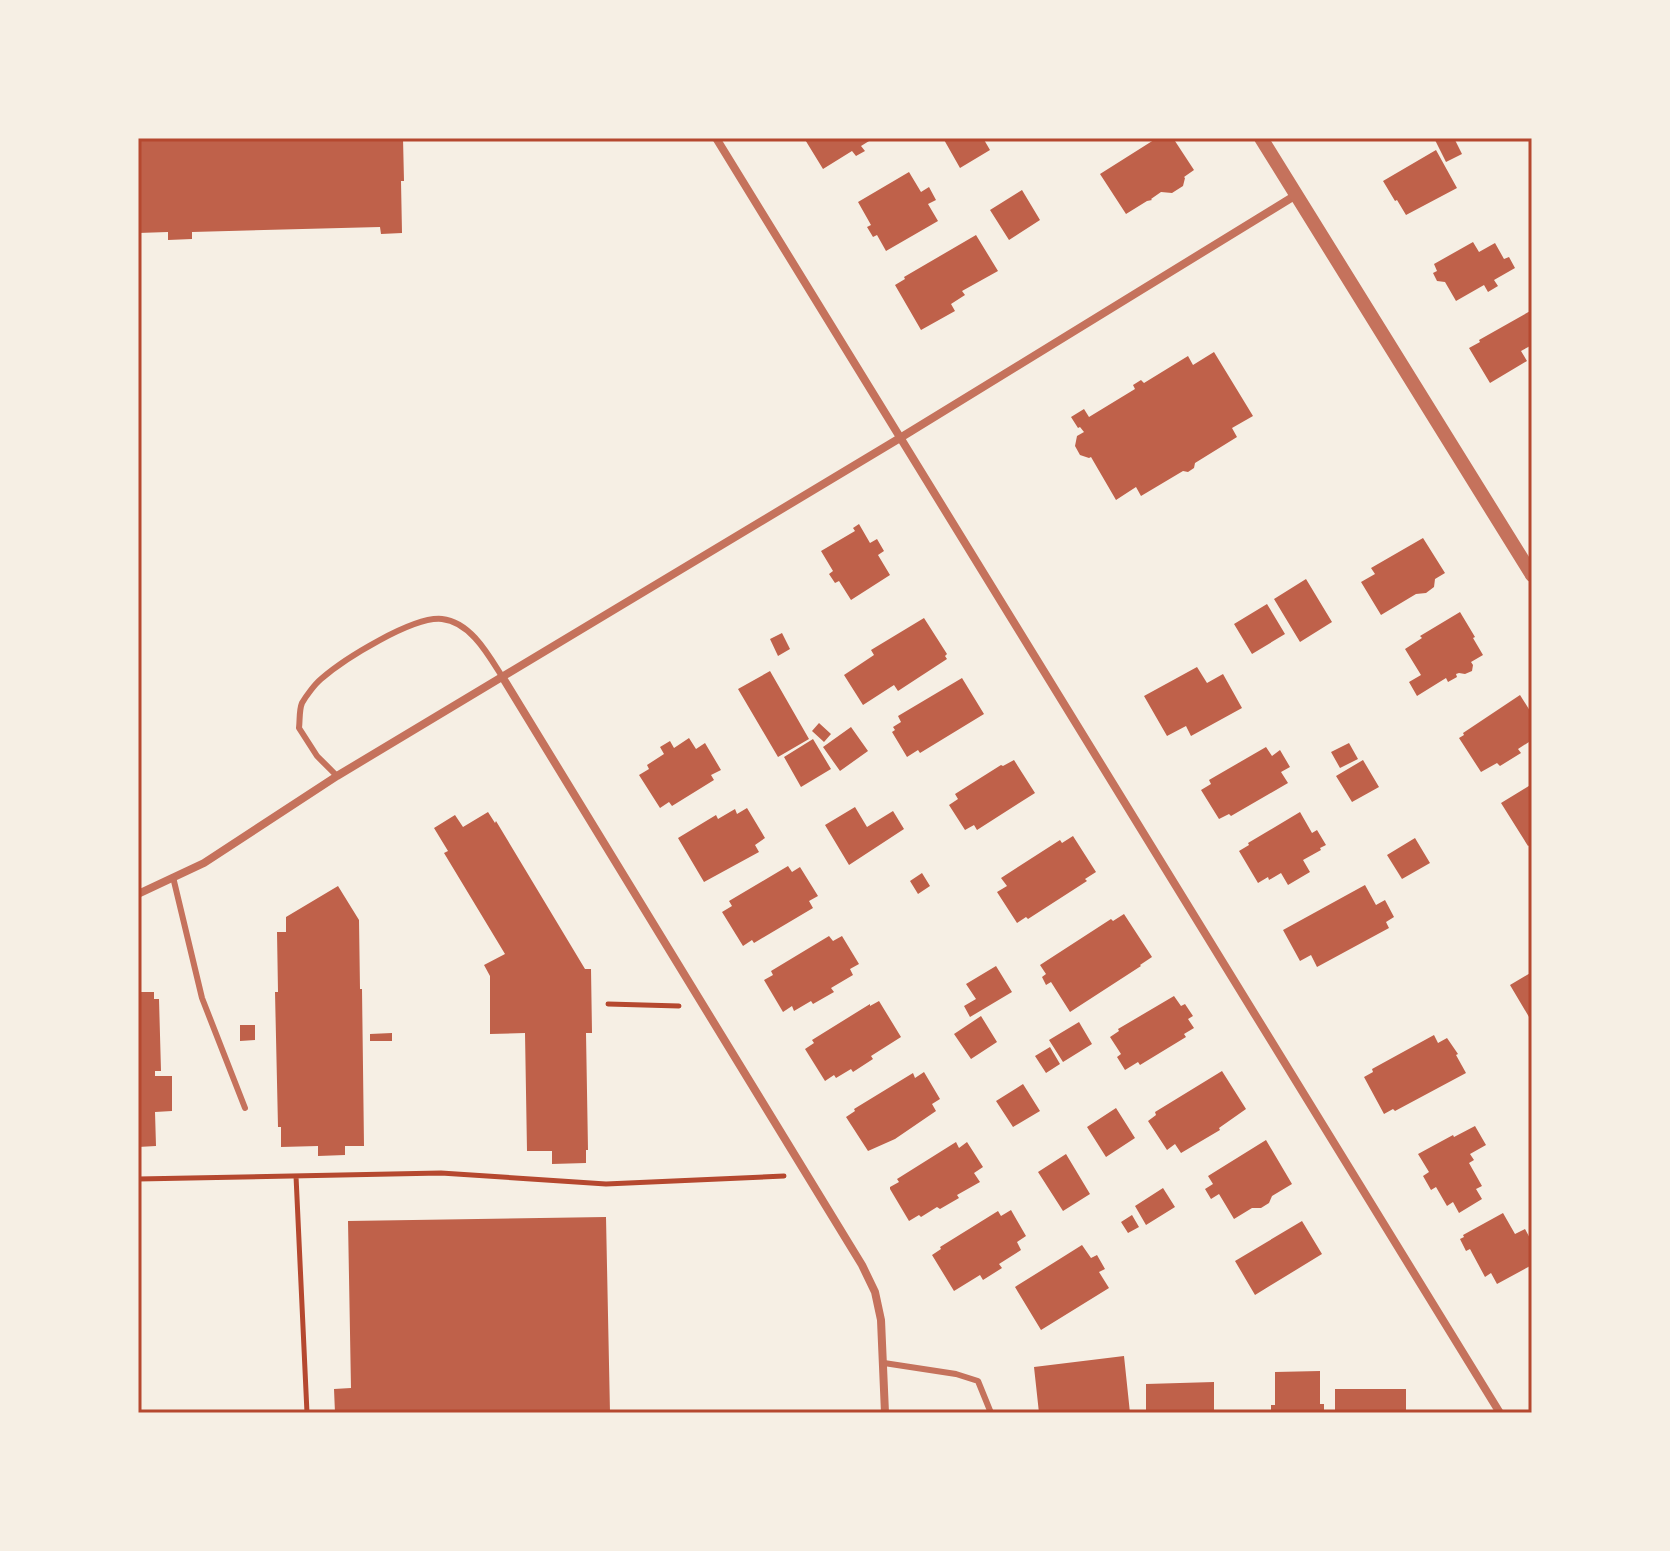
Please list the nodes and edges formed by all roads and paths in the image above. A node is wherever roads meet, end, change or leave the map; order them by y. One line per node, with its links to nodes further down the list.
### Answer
1 (716, 138): 4 (street)
2 (1261, 138): 3 (street)
3 (1296, 195): 4 (street); 5 (street)
4 (900, 438): 6 (street); 20 (street)
5 (1532, 575)
6 (503, 678): 7 (street); 7 (lane); 11 (street)
7 (337, 776): 8 (street)
8 (173, 877): 9 (street); 12 (lane)
9 (138, 894)
10 (608, 1004): 11 (path)
11 (703, 1007): 13 (street)
12 (245, 1108)
13 (809, 1175): 14 (path); 16 (street)
14 (296, 1176): 15 (path); 17 (path)
15 (138, 1179)
16 (884, 1363): 18 (street); 19 (lane)
17 (307, 1413)
18 (885, 1413)
19 (991, 1413)
20 (1500, 1413)

